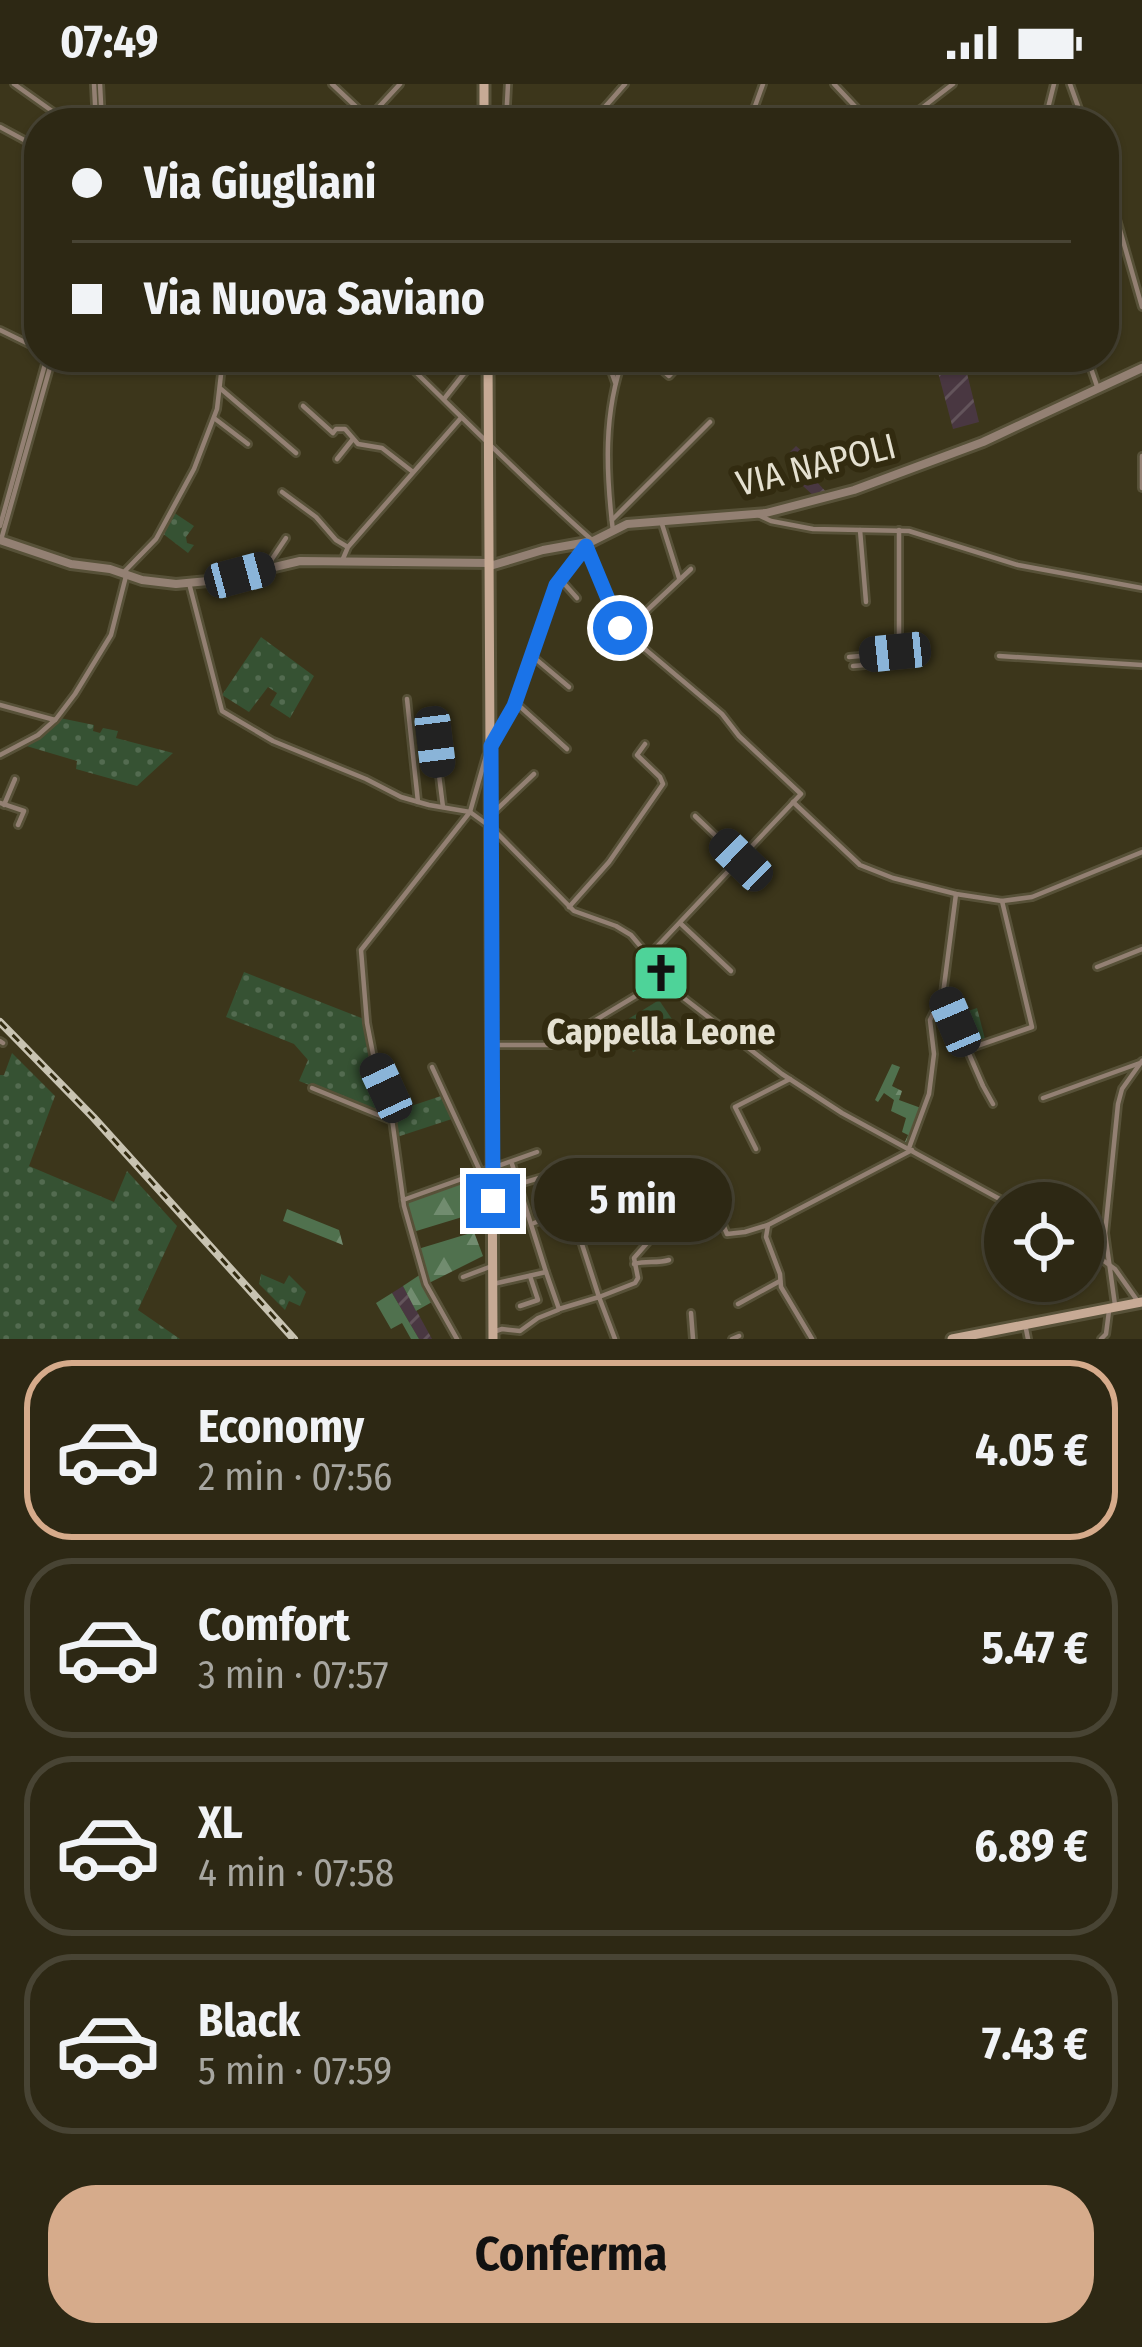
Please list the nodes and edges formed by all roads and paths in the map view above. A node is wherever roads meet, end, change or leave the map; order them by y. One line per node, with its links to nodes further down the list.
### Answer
1 (14, 84): 7 (street)
2 (332, 84): 8 (street)
3 (400, 84): 9 (street)
4 (625, 84): 10 (street)
5 (834, 84): 11 (street)
6 (953, 84): 12 (street)
7 (48, 108)
8 (354, 108)
9 (378, 108)
10 (604, 108)
11 (857, 108)
12 (922, 108)
13 (1119, 227): 14 (street)
14 (1142, 307)
15 (1142, 368): 26 (street, VIA NAPOLI)
16 (46, 372): 44 (street)
17 (46, 372): 49 (street)
18 (222, 372): 27 (street)
19 (416, 372): 28 (street)
20 (465, 372): 28 (street)
21 (488, 372): 35 (main road)
22 (611, 372): 25 (street)
23 (619, 372): 25 (street)
24 (1092, 372): 26 (street)
25 (615, 382): 45 (street)
26 (1097, 388): 42 (street, VIA NAPOLI)
27 (221, 389): 31 (street); 36 (street)
28 (444, 399): 30 (street)
29 (303, 406): 33 (street)
30 (462, 417): 35 (street); 39 (street)
31 (214, 418): 34 (street); 56 (street)
32 (710, 422): 45 (street)
33 (353, 439): 38 (street); 39 (street)
34 (248, 444)
35 (488, 446): 50 (street); 53 (main road)
36 (296, 453)
37 (1142, 456): 40 (street)
38 (337, 459)
39 (413, 472): 51 (street)
40 (1142, 488)
41 (282, 492): 51 (street)
42 (756, 514): 43 (street, VIA NAPOLI); 46 (street)
43 (661, 521): 45 (street, VIA NAPOLI); 58 (street)
44 (0, 526)
45 (612, 526): 50 (street, VIA NAPOLI)
46 (860, 530): 47 (street); 62 (street)
47 (899, 530): 60 (street); 65 (street)
48 (286, 538): 54 (street)
49 (1, 540): 56 (street, VIA NAPOLI)
50 (589, 543): 53 (street, VIA NAPOLI); 57 (street); 63 (street)
51 (348, 547): 52 (street)
52 (343, 561): 53 (street, VIA NAPOLI); 54 (street, VIA NAPOLI)
53 (490, 564): 77 (main road)
54 (266, 568): 59 (street, VIA NAPOLI)
55 (692, 569): 58 (street)
56 (124, 574): 59 (street, VIA NAPOLI); 74 (street)
57 (561, 580): 61 (street); 64 (street)
58 (680, 580): 63 (street)
59 (189, 584): 82 (street)
60 (1142, 588)
61 (577, 598)
62 (866, 602)
63 (623, 632): 83 (street)
64 (532, 655): 70 (street); 72 (street)
65 (864, 656): 67 (street); 69 (street)
66 (999, 656): 68 (street)
67 (849, 657)
68 (1142, 665)
69 (853, 666)
70 (569, 687)
71 (407, 699): 82 (street)
72 (515, 702): 77 (street); 78 (street)
73 (0, 704): 74 (street)
74 (55, 720): 79 (street)
75 (435, 742): 85 (street)
76 (645, 744): 95 (street)
77 (491, 746): 86 (street); 87 (main road)
78 (567, 748)
79 (0, 755)
80 (533, 774): 87 (street)
81 (15, 779): 84 (street)
82 (418, 802): 85 (street)
83 (793, 802): 92 (street); 93 (street)
84 (2, 804): 89 (street)
85 (443, 807): 86 (street)
86 (470, 812): 90 (street); 111 (street)
87 (492, 814): 90 (main road)
88 (694, 816): 92 (street)
89 (19, 825)
90 (492, 828): 95 (street); 103 (main road)
91 (1142, 852): 94 (street)
92 (741, 860): 96 (street)
93 (956, 893): 94 (street); 102 (street)
94 (1002, 901): 104 (street)
95 (568, 907): 98 (street)
96 (680, 923): 98 (street); 100 (street)
97 (1142, 949): 99 (street)
98 (650, 955): 101 (street)
99 (1097, 967)
100 (730, 970)
101 (674, 985): 103 (street); 107 (street)
102 (943, 994): 104 (street); 113 (street)
103 (492, 1046): 116 (main road)
104 (967, 1050): 110 (street)
105 (1142, 1062): 109 (street); 135 (street)
106 (432, 1067): 116 (street)
107 (790, 1079): 112 (street); 113 (street)
108 (312, 1088): 111 (street)
109 (1043, 1098)
110 (994, 1104)
111 (393, 1121): 125 (street)
112 (756, 1149)
113 (910, 1149): 122 (street); 129 (street)
114 (537, 1152): 115 (street)
115 (511, 1162): 116 (street); 118 (street)
116 (486, 1171): 125 (street); 137 (main road)
117 (547, 1176): 118 (street)
118 (519, 1184): 127 (street)
119 (568, 1185): 124 (street)
120 (707, 1187): 129 (street)
121 (596, 1189): 124 (street)
122 (984, 1190)
123 (559, 1193): 126 (street)
124 (571, 1198): 126 (street)
125 (403, 1200): 154 (street)
126 (566, 1211): 127 (street)
127 (532, 1224): 138 (street)
128 (639, 1225): 132 (street)
129 (768, 1225): 141 (street)
130 (664, 1231): 132 (street)
131 (579, 1235): 143 (street)
132 (647, 1237): 136 (street)
133 (669, 1260): 136 (street)
134 (1104, 1260): 135 (street)
135 (1108, 1263): 146 (street); 148 (street)
136 (634, 1264): 143 (street)
137 (493, 1266): 139 (street); 142 (main road)
138 (546, 1273): 140 (street); 149 (street)
139 (463, 1276)
140 (530, 1276): 142 (street); 144 (street)
141 (780, 1281): 145 (street); 158 (street)
142 (493, 1285): 153 (main road)
143 (599, 1297): 149 (street); 156 (street)
144 (533, 1302): 147 (street); 151 (street)
145 (738, 1304)
146 (1141, 1304): 148 (main road)
147 (520, 1306)
148 (1112, 1308): 152 (main road); 161 (street)
149 (560, 1309): 151 (street)
150 (691, 1313): 157 (street)
151 (538, 1318): 153 (street)
152 (1025, 1324): 159 (main road); 160 (street)
153 (493, 1335)
154 (455, 1336): 155 (street)
155 (441, 1339)
156 (614, 1339)
157 (692, 1339)
158 (812, 1339)
159 (952, 1339)
160 (1028, 1339)
161 (1101, 1339)

